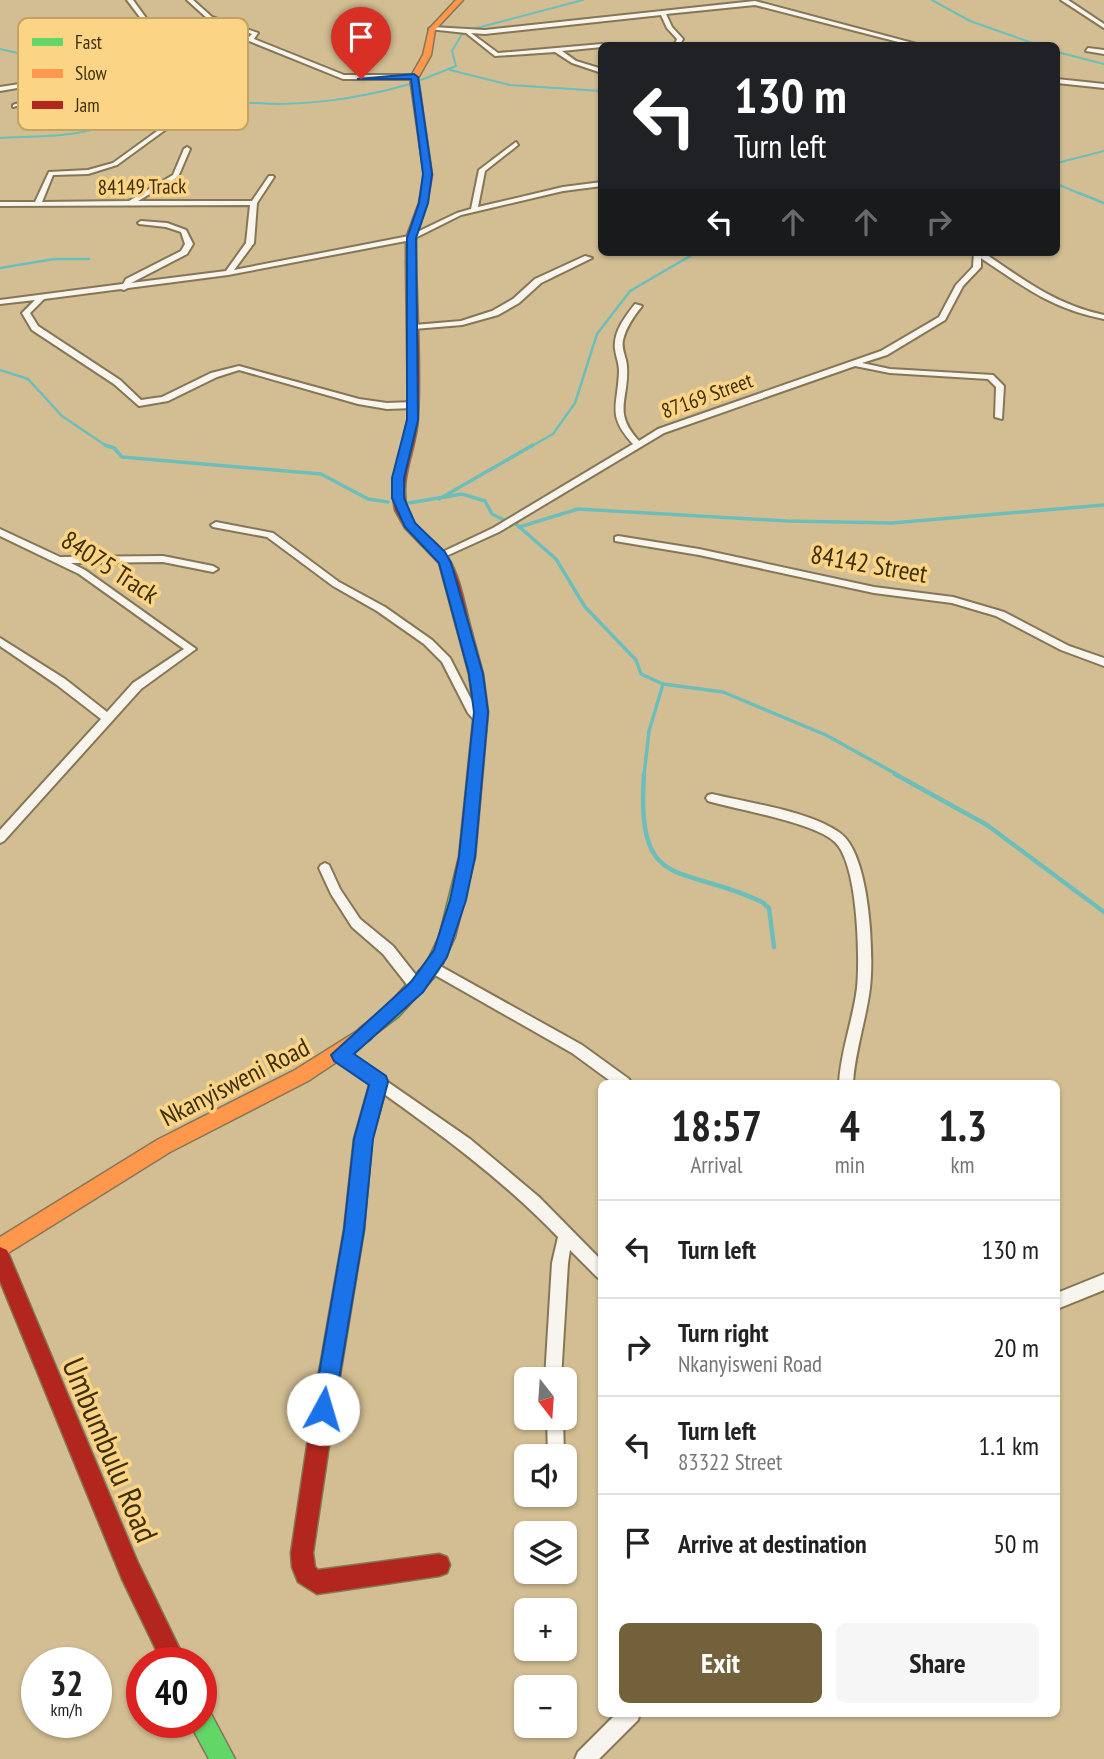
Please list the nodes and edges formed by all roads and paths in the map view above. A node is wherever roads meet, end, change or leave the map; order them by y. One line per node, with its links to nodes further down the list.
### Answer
1 (130, 0): 7 (street)
2 (190, 0): 8 (street)
3 (460, 0): 10 (street, Nkanyisweni Road)
4 (1064, 0): 9 (street)
5 (759, 2): 6 (street); 15 (street)
6 (663, 13): 12 (street); 14 (street)
7 (143, 18)
8 (210, 18)
9 (1104, 26)
10 (432, 29): 12 (street); 21 (street, Nkanyisweni Road)
11 (248, 31): 13 (street)
12 (468, 33): 17 (street)
13 (250, 39): 21 (street)
14 (678, 42)
15 (907, 42)
16 (598, 46): 17 (street)
17 (556, 50): 20 (street)
18 (1088, 50): 19 (street)
19 (1104, 52)
20 (598, 70)
21 (416, 72): 39 (street, Nkanyisweni Road)
22 (1060, 81): 23 (street)
23 (1104, 86)
24 (18, 87): 25 (street)
25 (0, 89)
26 (18, 105): 27 (street)
27 (15, 106)
28 (162, 130): 36 (street)
29 (516, 144): 37 (street)
30 (187, 149): 35 (street)
31 (271, 177): 33 (street)
32 (598, 185): 37 (street)
33 (254, 203): 35 (street, 84149 Track); 45 (street)
34 (0, 204): 36 (street, 84149 Track)
35 (129, 204): 36 (street, 84149 Track)
36 (37, 205)
37 (474, 211): 39 (street)
38 (141, 223): 46 (street)
39 (411, 238): 45 (street); 51 (street, Nkanyisweni Road)
40 (979, 256): 43 (street, 87169 Street)
41 (984, 256): 44 (street)
42 (588, 258): 51 (street)
43 (975, 270): 44 (street); 52 (street, 87169 Street)
44 (1008, 273): 50 (street)
45 (228, 274): 46 (street)
46 (124, 288): 47 (street)
47 (42, 297): 48 (street); 53 (street)
48 (0, 302)
49 (638, 306): 55 (street)
50 (1104, 317)
51 (414, 327): 53 (street, Nkanyisweni Road)
52 (857, 365): 54 (street); 55 (street, 87169 Street)
53 (413, 405): 59 (street, Nkanyisweni Road)
54 (999, 417)
55 (637, 444): 59 (street, 87169 Street)
56 (216, 525): 65 (street)
57 (0, 532): 60 (street, 84075 Track)
58 (618, 539): 63 (street, 84142 Street)
59 (441, 555): 65 (street, Nkanyisweni Road)
60 (60, 560): 61 (street); 64 (street, 84075 Track)
61 (213, 569)
62 (0, 641): 64 (street)
63 (1104, 662)
64 (108, 718): 67 (street)
65 (481, 720): 69 (street, Nkanyisweni Road)
66 (712, 798): 73 (street)
67 (0, 838)
68 (325, 868): 70 (street)
69 (433, 967): 70 (street, Nkanyisweni Road); 72 (street)
70 (417, 987): 71 (street, Nkanyisweni Road)
71 (340, 1055): 74 (street); 76 (street, Nkanyisweni Road)
72 (620, 1080)
73 (846, 1080)
74 (379, 1082): 75 (street); 82 (street)
75 (566, 1236): 78 (street); 81 (street)
76 (0, 1248)
77 (0, 1256): 83 (street, Umbumbulu Road)
78 (598, 1268)
79 (1104, 1282): 80 (street)
80 (1060, 1300)
81 (554, 1367)
82 (439, 1565)
83 (167, 1647)
84 (627, 1717): 87 (street)
85 (211, 1738): 86 (street)
86 (223, 1759)
87 (585, 1759)

